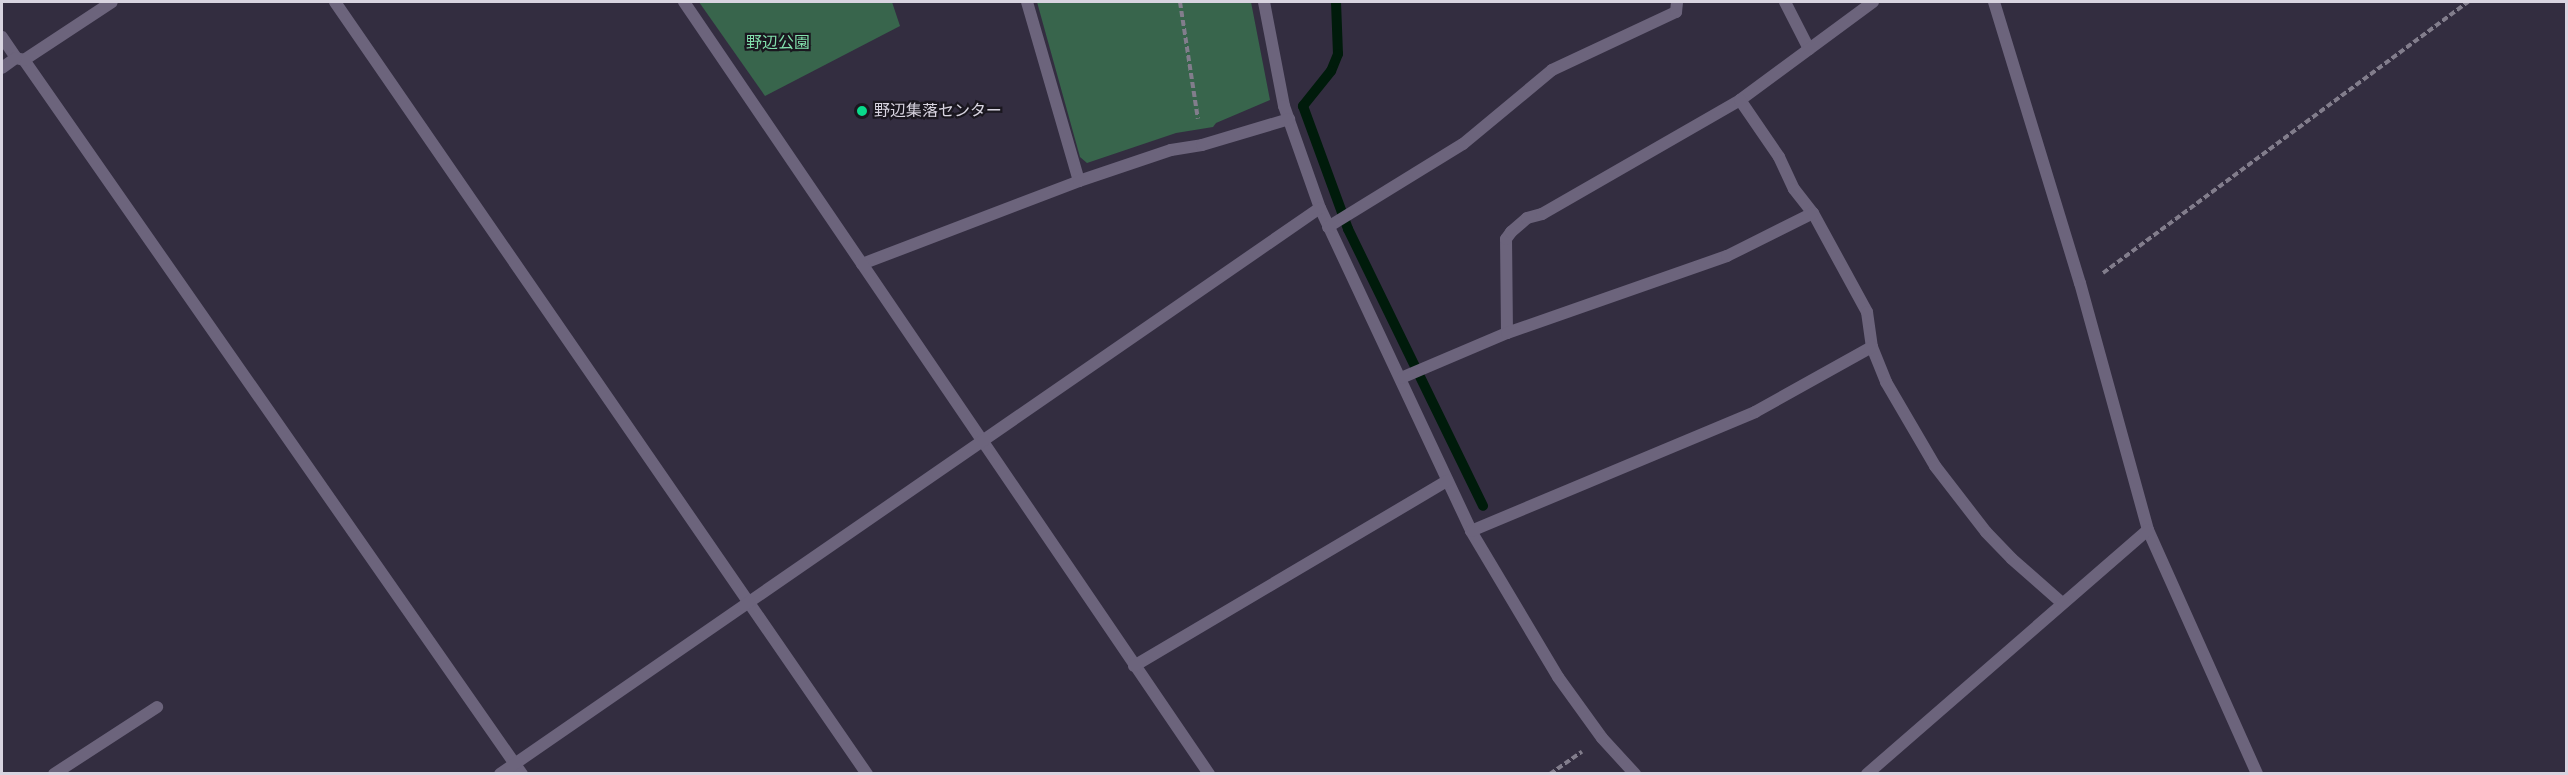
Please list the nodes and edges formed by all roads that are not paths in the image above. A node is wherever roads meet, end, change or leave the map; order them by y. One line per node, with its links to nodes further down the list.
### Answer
1 (112, 2): 12 (street)
2 (335, 2): 28 (street)
3 (684, 2): 20 (street)
4 (1028, 2): 16 (street)
5 (1264, 2): 15 (street)
6 (1677, 2): 19 (street)
7 (1785, 2): 11 (street)
8 (1873, 2): 11 (street)
9 (1994, 2): 26 (street)
10 (2, 37): 12 (street)
11 (1809, 49): 14 (street)
12 (20, 59): 13 (street); 32 (street)
13 (2, 68)
14 (1740, 100): 18 (street); 21 (street)
15 (1289, 119): 16 (street); 17 (street)
16 (1079, 181): 20 (street)
17 (1320, 208): 19 (street); 24 (street)
18 (1813, 213): 21 (street); 22 (street)
19 (1328, 227): 23 (street)
20 (862, 264): 24 (street)
21 (1507, 333): 23 (street)
22 (1872, 347): 27 (street); 29 (street)
23 (1401, 378): 25 (street)
24 (982, 442): 28 (street); 30 (street)
25 (1447, 481): 27 (street); 30 (street)
26 (2148, 530): 29 (street); 39 (street)
27 (1471, 531): 37 (street)
28 (749, 600): 32 (street); 35 (street)
29 (2062, 603): 38 (street)
30 (1134, 666): 36 (street)
31 (157, 706): 33 (street)
32 (518, 768): 34 (street)
33 (54, 774)
34 (500, 774)
35 (867, 774)
36 (1209, 774)
37 (1635, 774)
38 (1867, 774)
39 (2256, 774)

